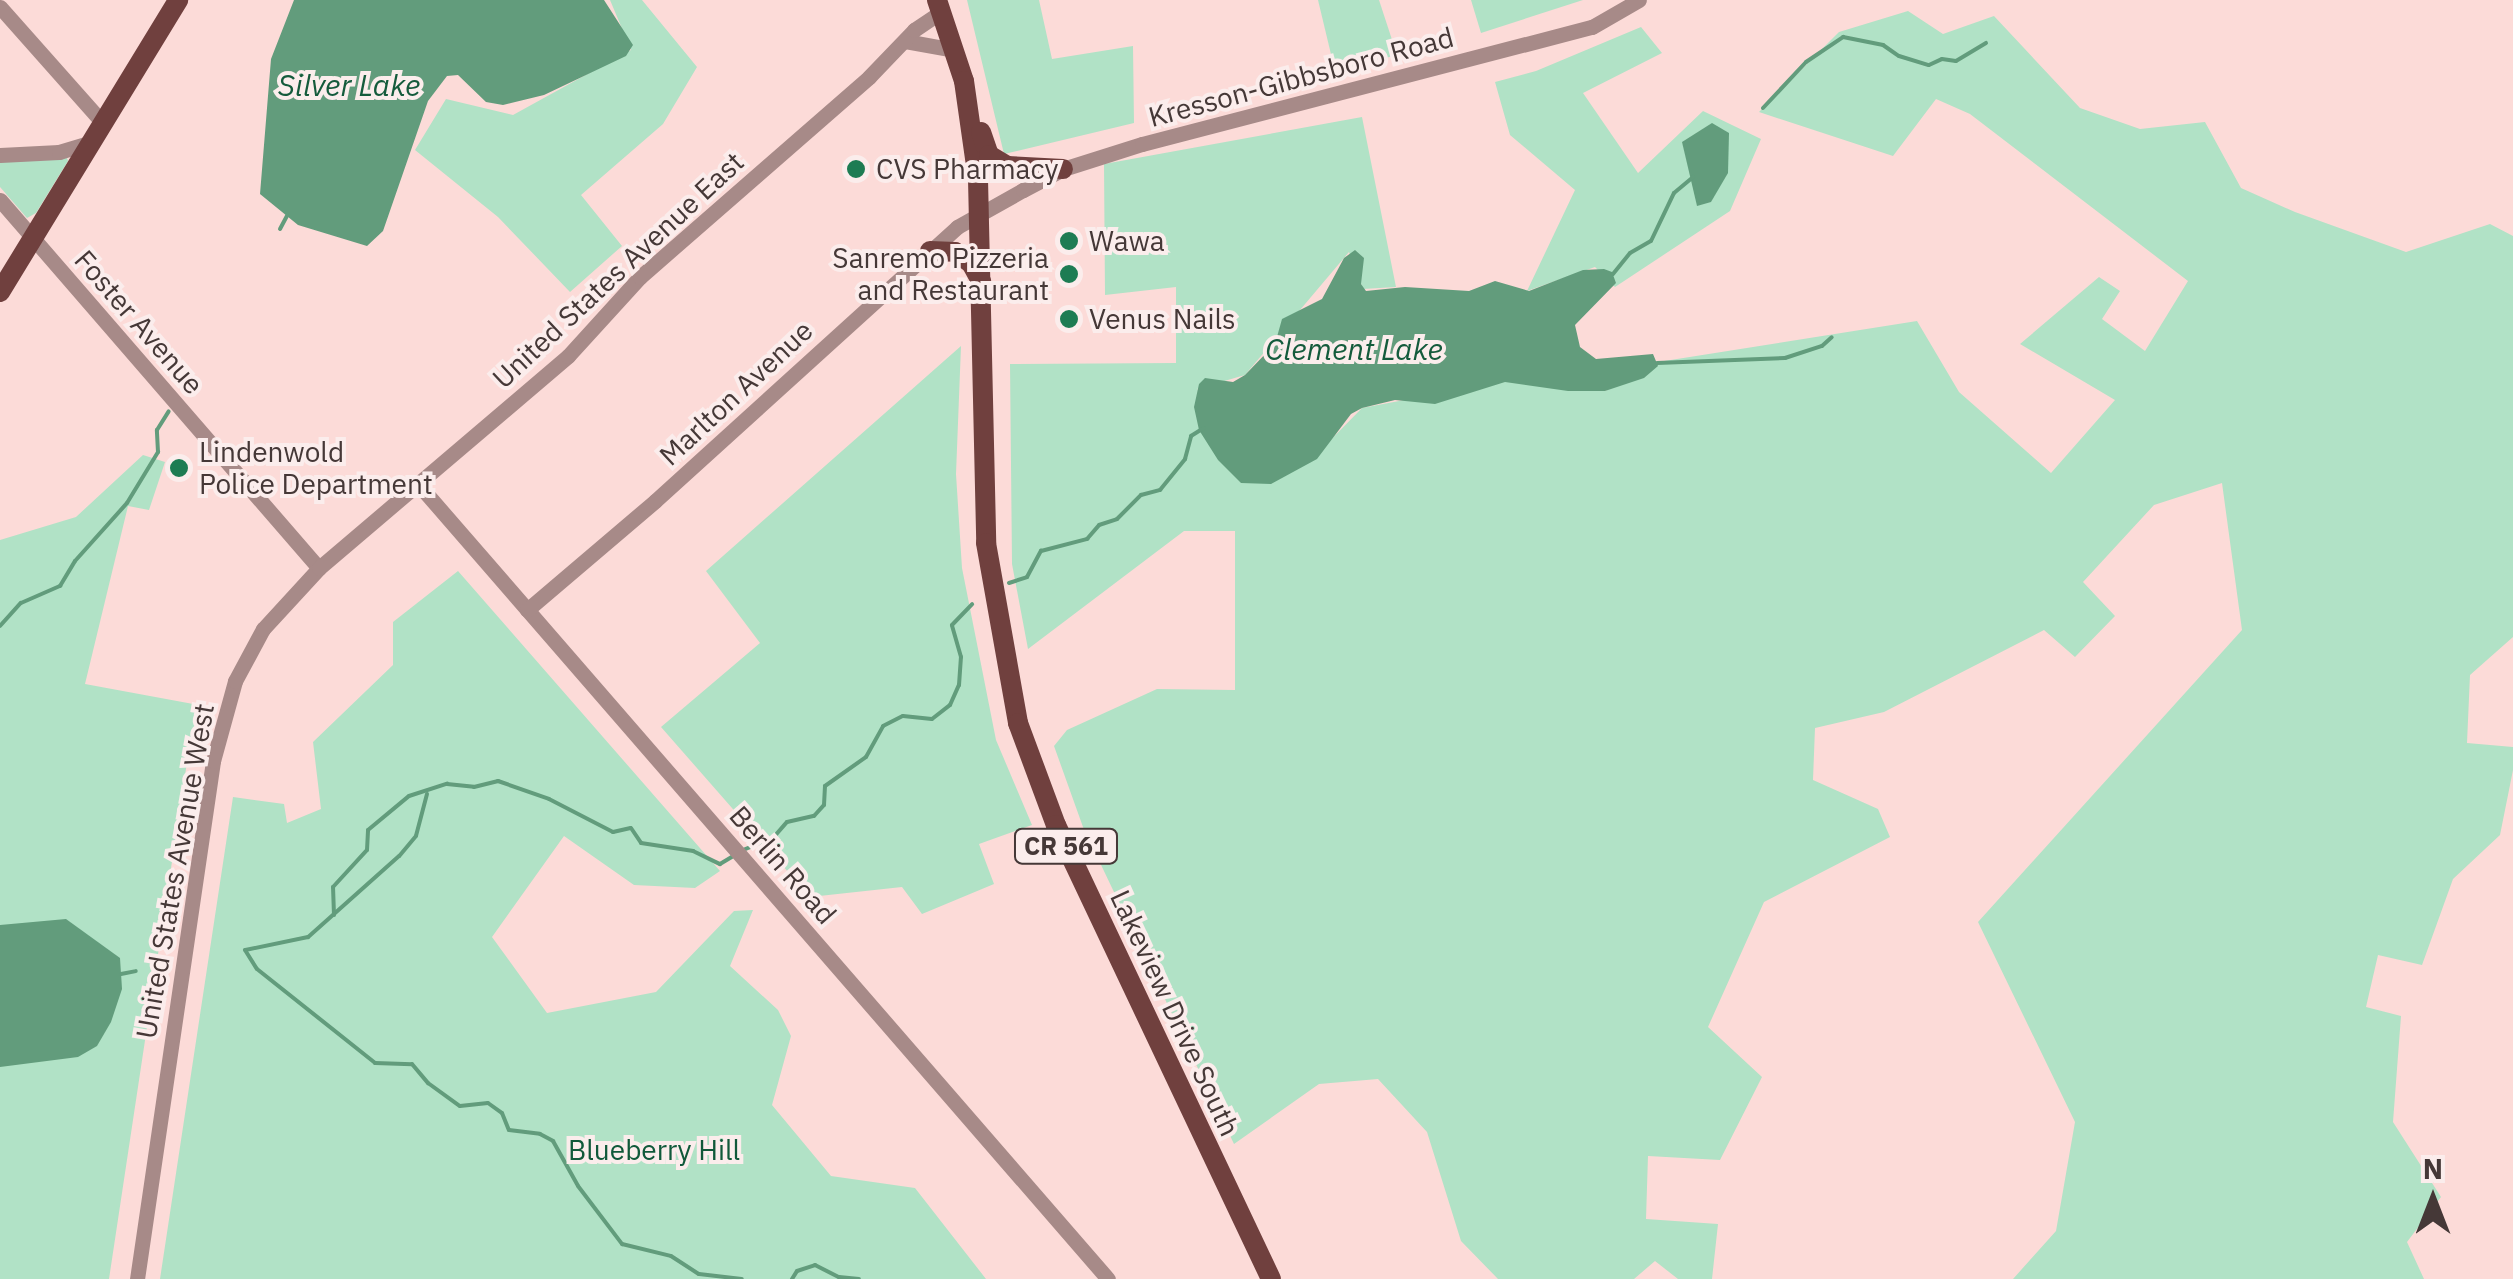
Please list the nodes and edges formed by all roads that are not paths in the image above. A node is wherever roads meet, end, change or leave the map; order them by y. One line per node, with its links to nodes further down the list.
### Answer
1 (178, 0): 8 (main road)
2 (1639, 0): 11 (street, Kresson-Gibbsboro Road)
3 (939, 6): 5 (street, United States Avenue East); 6 (main road, Lakeview Drive South / CR 561)
4 (0, 7): 8 (street)
5 (905, 41): 6 (street); 18 (street, United States Avenue East)
6 (955, 50): 7 (main road, Lakeview Drive South / CR 561)
7 (968, 102): 11 (main road); 13 (main road, Lakeview Drive South / CR 561)
8 (103, 123): 9 (main road)
9 (92, 142): 10 (street); 14 (main road)
10 (0, 155)
11 (1063, 168): 13 (street, Kresson-Gibbsboro Road)
12 (0, 200): 14 (street, Foster Avenue)
13 (980, 214): 15 (street, Marlton Avenue); 16 (main road, Lakeview Drive South / CR 561)
14 (32, 238): 17 (main road); 19 (street, Foster Avenue)
15 (930, 251): 16 (main road); 20 (street, Marlton Avenue)
16 (981, 282): 23 (main road, Lakeview Drive South / CR 561)
17 (0, 292)
18 (419, 485): 19 (street, United States Avenue West); 20 (street, Berlin Road)
19 (319, 568): 21 (street, United States Avenue West)
20 (527, 610): 22 (street, Berlin Road)
21 (137, 1279)
22 (1108, 1279)
23 (1272, 1279)

